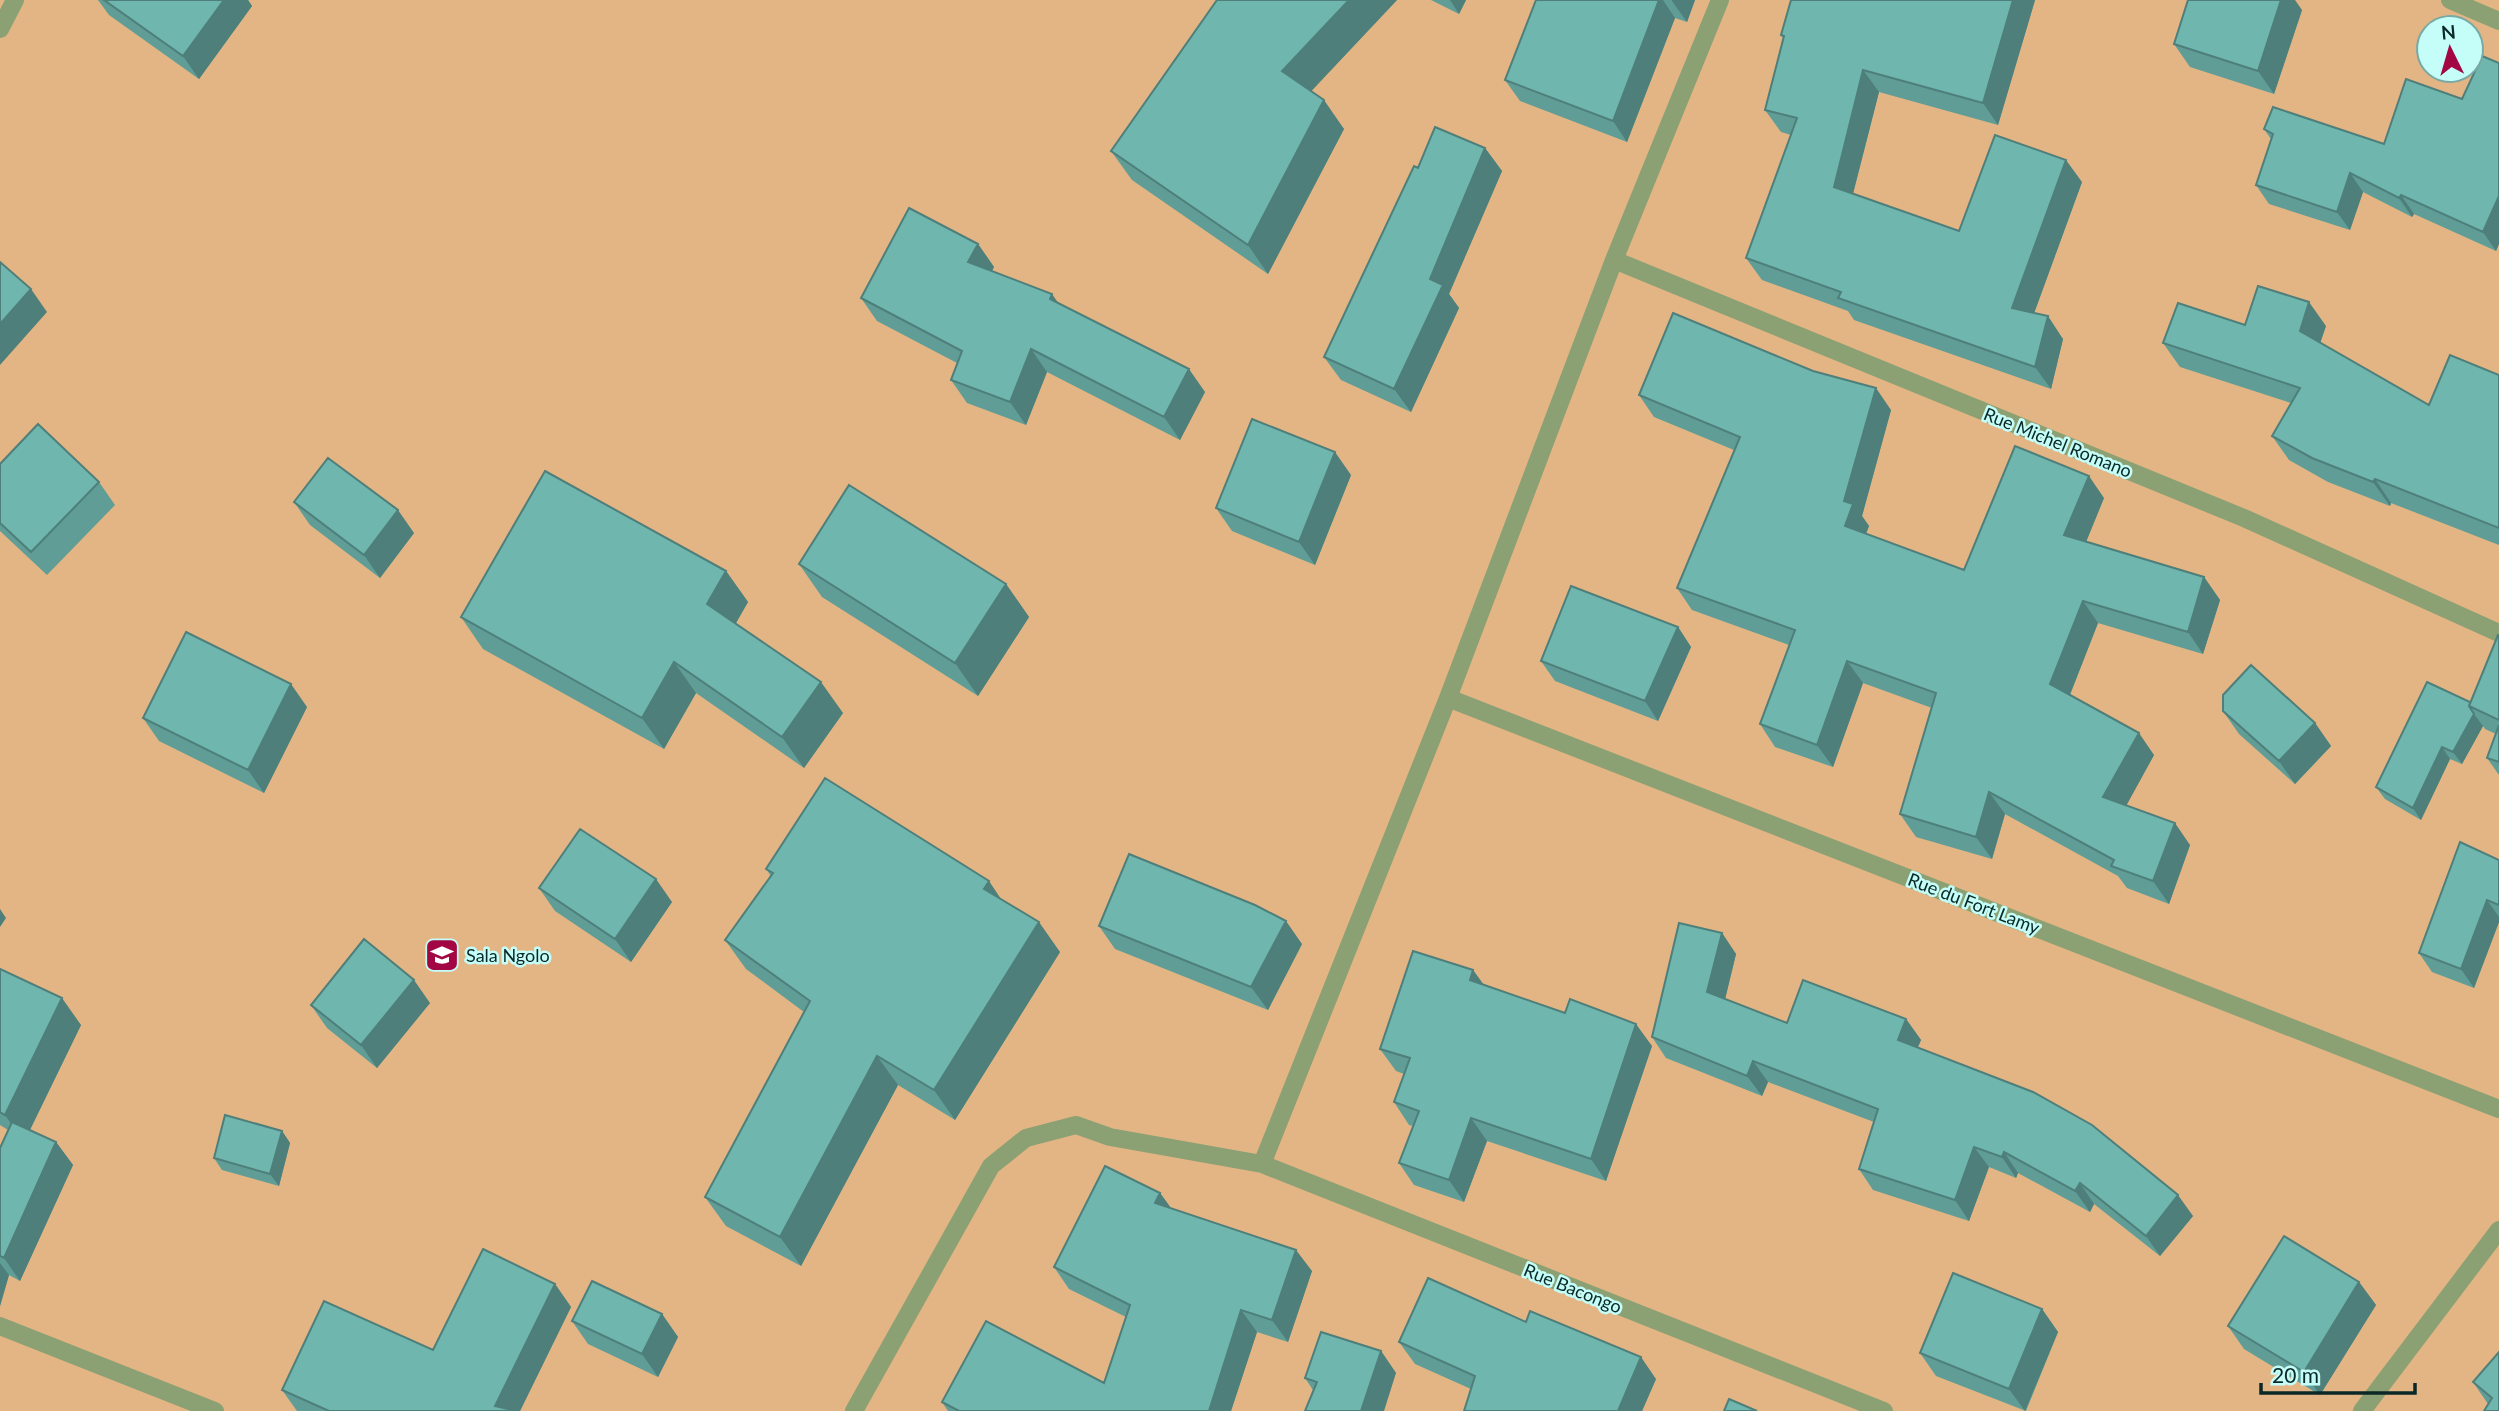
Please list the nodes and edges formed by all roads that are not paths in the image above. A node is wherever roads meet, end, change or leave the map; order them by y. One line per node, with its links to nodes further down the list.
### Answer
1 (15, 0): 5 (street)
2 (1720, 0): 6 (street)
3 (2450, 0): 4 (street)
4 (2499, 21)
5 (0, 29)
6 (1614, 260): 7 (street, Rue Michel Romano); 8 (street)
7 (2499, 633)
8 (1448, 698): 9 (street, Rue du Fort Lamy); 10 (street)
9 (2499, 1109)
10 (1262, 1164): 14 (street, Rue Bacongo); 15 (street, Rue Bacongo)
11 (2499, 1230): 16 (street)
12 (0, 1326): 13 (street)
13 (215, 1411)
14 (854, 1411)
15 (1884, 1411)
16 (2362, 1411)

